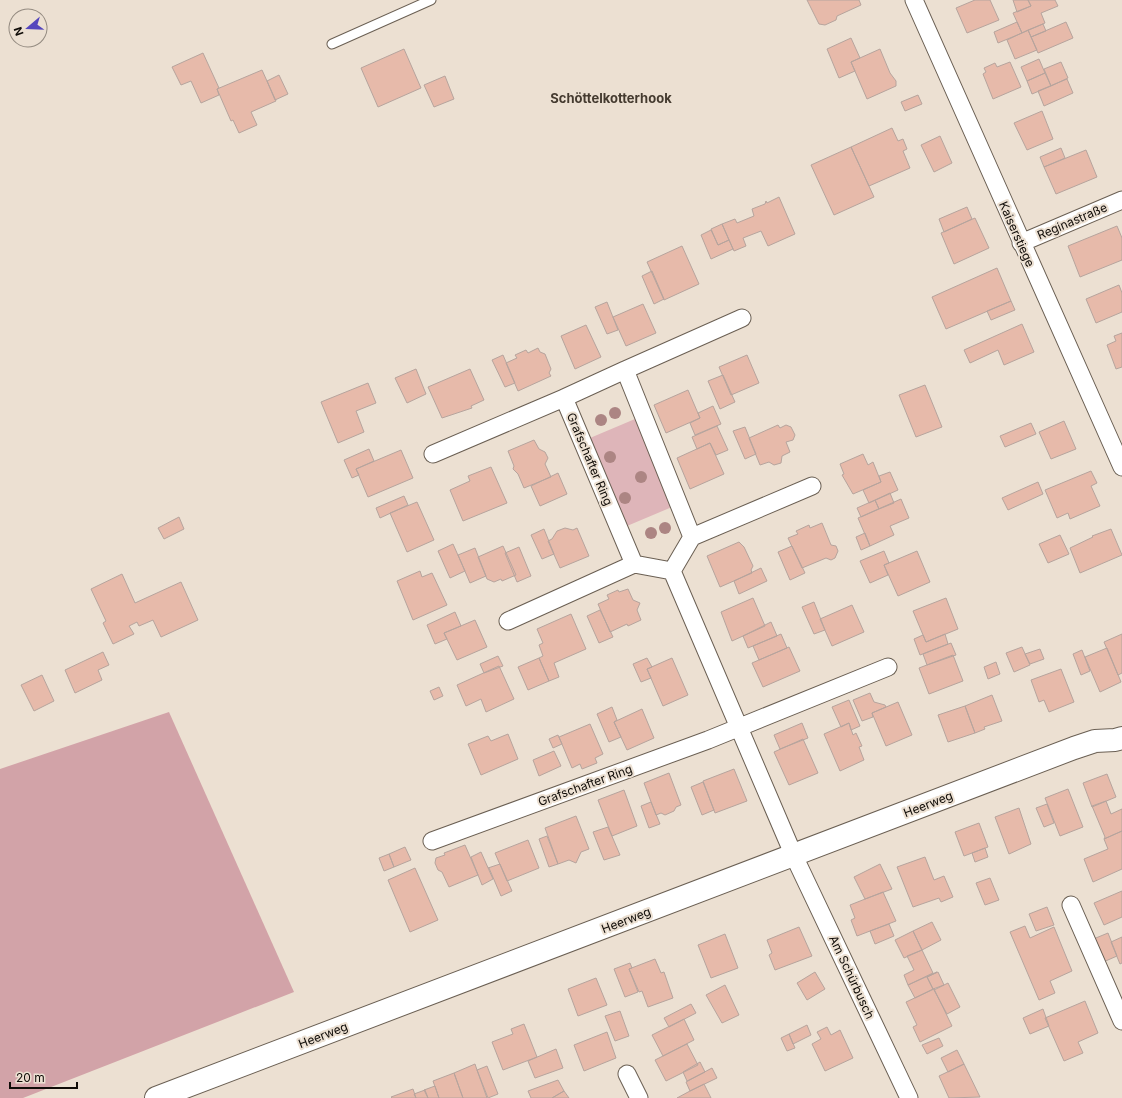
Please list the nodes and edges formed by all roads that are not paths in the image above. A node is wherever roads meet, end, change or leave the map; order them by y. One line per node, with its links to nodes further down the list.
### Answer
1 (431, 0): 3 (lane)
2 (914, 0): 5 (street, Kaiserstiege)
3 (332, 44)
4 (1122, 200): 5 (street, Reginastraße)
5 (1021, 243): 10 (street, Kaiserstiege)
6 (742, 318): 7 (street, Grafschafter Ring)
7 (625, 370): 8 (street, Grafschafter Ring); 12 (street)
8 (564, 398): 9 (street, Grafschafter Ring); 13 (street, Grafschafter Ring)
9 (433, 454)
10 (1122, 466)
11 (812, 486): 12 (street)
12 (692, 537): 14 (street)
13 (634, 564): 14 (street); 15 (street)
14 (672, 571): 18 (street)
15 (508, 621)
16 (888, 667): 18 (street, Grafschafter Ring)
17 (1122, 722): 20 (street, Heerweg)
18 (738, 727): 21 (street, Grafschafter Ring); 22 (street)
19 (1122, 738): 20 (street, Heerweg)
20 (1095, 740): 22 (street, Heerweg)
21 (432, 841)
22 (794, 856): 26 (street, Heerweg); 28 (street, Am Schürbusch)
23 (1071, 905): 24 (street)
24 (1122, 1021)
25 (627, 1074): 27 (street)
26 (165, 1096)
27 (638, 1098)
28 (909, 1098)

